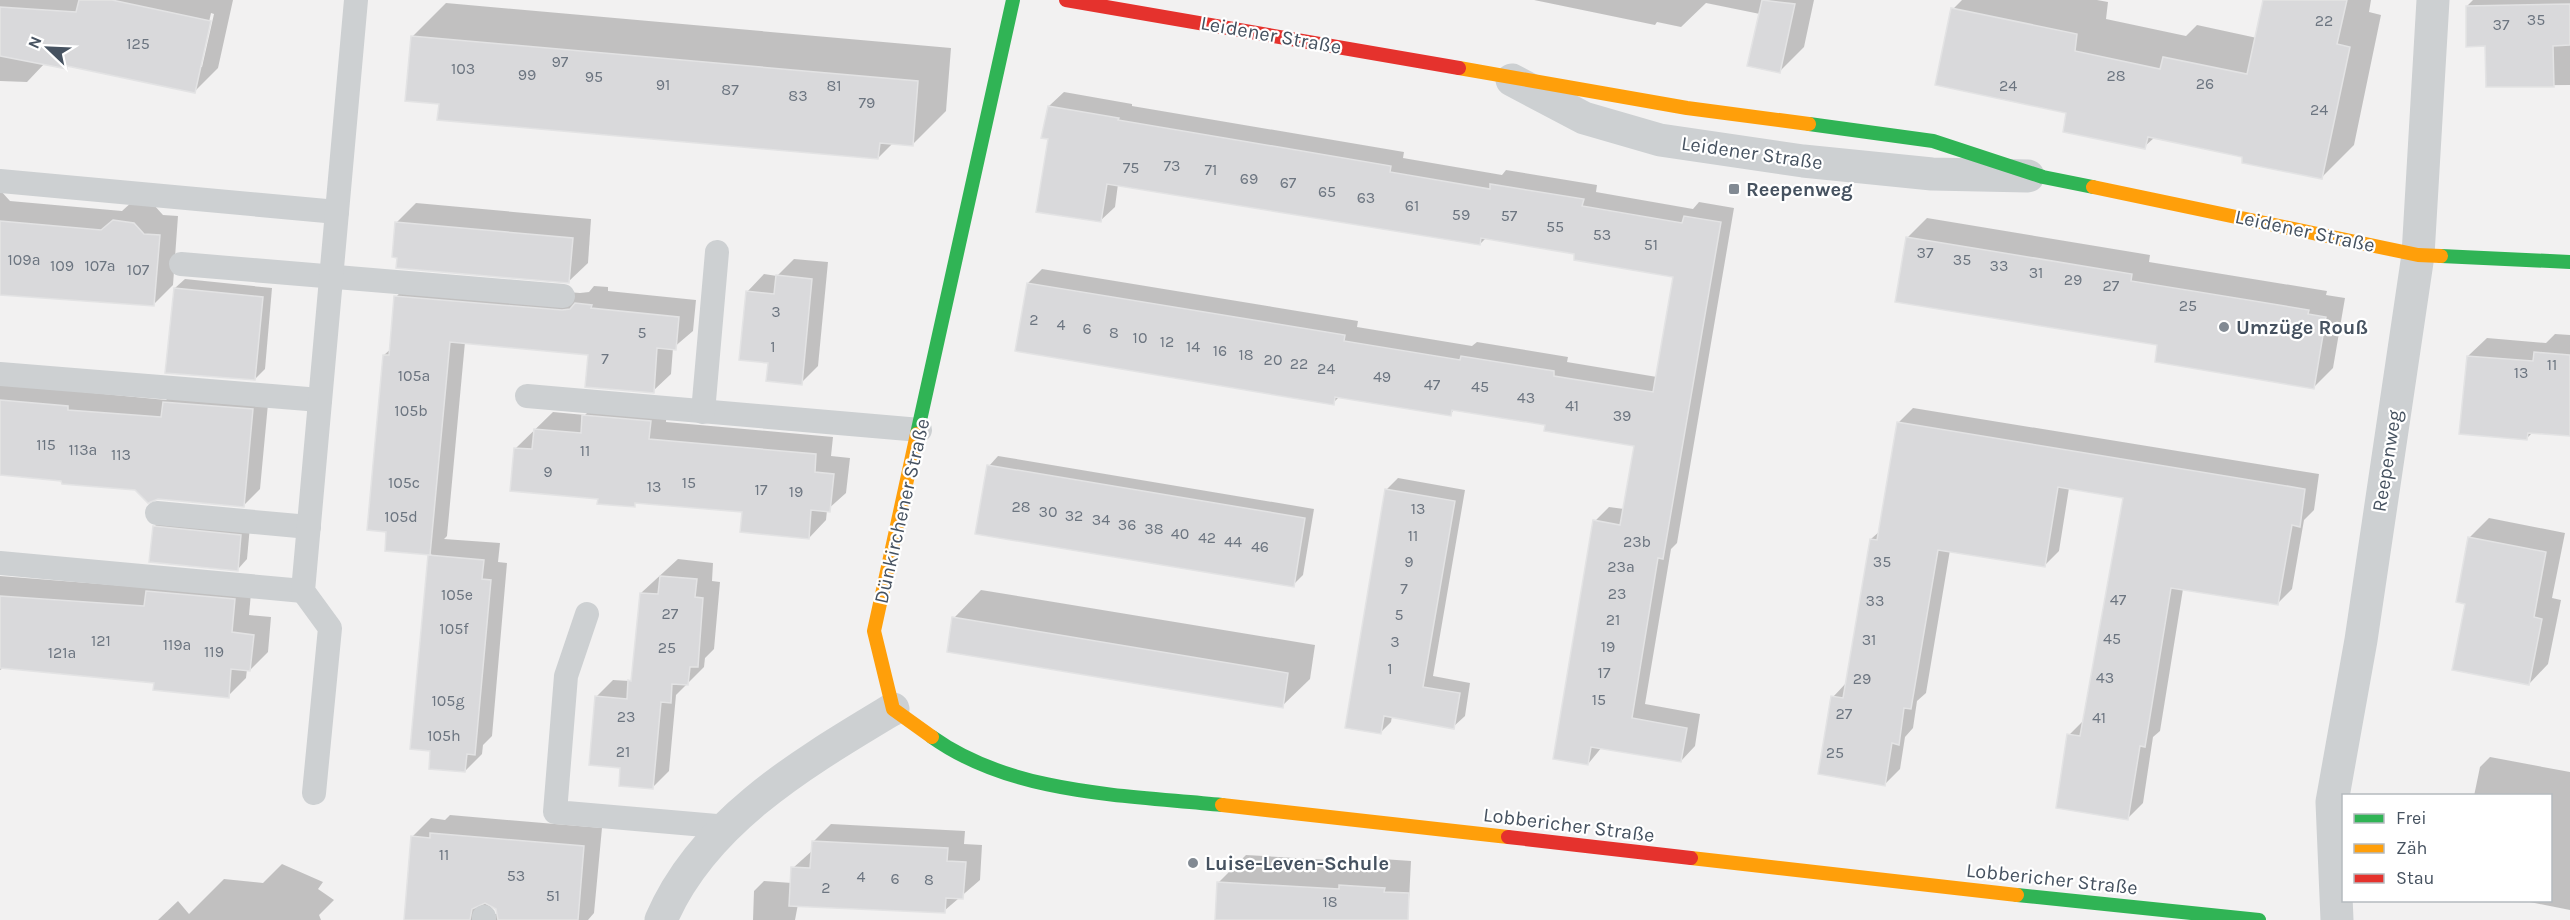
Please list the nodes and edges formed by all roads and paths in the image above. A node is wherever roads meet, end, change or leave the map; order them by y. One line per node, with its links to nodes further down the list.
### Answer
1 (356, 0): 8 (lane)
2 (1013, 0): 19 (street, Dünkirchener Straße)
3 (1066, 0): 5 (street, Leidener Straße)
4 (2433, 0): 10 (street, Reepenweg)
5 (1511, 79): 6 (street, Leidener Straße)
6 (2043, 177): 10 (street, Leidener Straße)
7 (0, 181): 8 (lane)
8 (338, 212): 13 (lane)
9 (717, 252): 18 (lane)
10 (2418, 255): 11 (street, Leidener Straße); 32 (street, Reepenweg)
11 (2570, 262)
12 (181, 264): 13 (lane)
13 (331, 277): 14 (lane); 17 (lane)
14 (562, 296)
15 (0, 374): 17 (lane)
16 (527, 396): 18 (lane)
17 (320, 400): 21 (lane)
18 (703, 412): 19 (lane)
19 (920, 430): 25 (street, Dünkirchener Straße)
20 (156, 513): 21 (lane)
21 (309, 527): 23 (lane)
22 (0, 563): 23 (lane)
23 (303, 591): 26 (lane)
24 (587, 614): 27 (lane)
25 (893, 709): 27 (street); 28 (street, Lobbericher Straße)
26 (314, 793)
27 (728, 827): 30 (street)
28 (2098, 913): 29 (street, Lobbericher Straße)
29 (2221, 918): 31 (street, Lobbericher Straße)
30 (661, 920)
31 (2259, 920)
32 (2337, 920)

